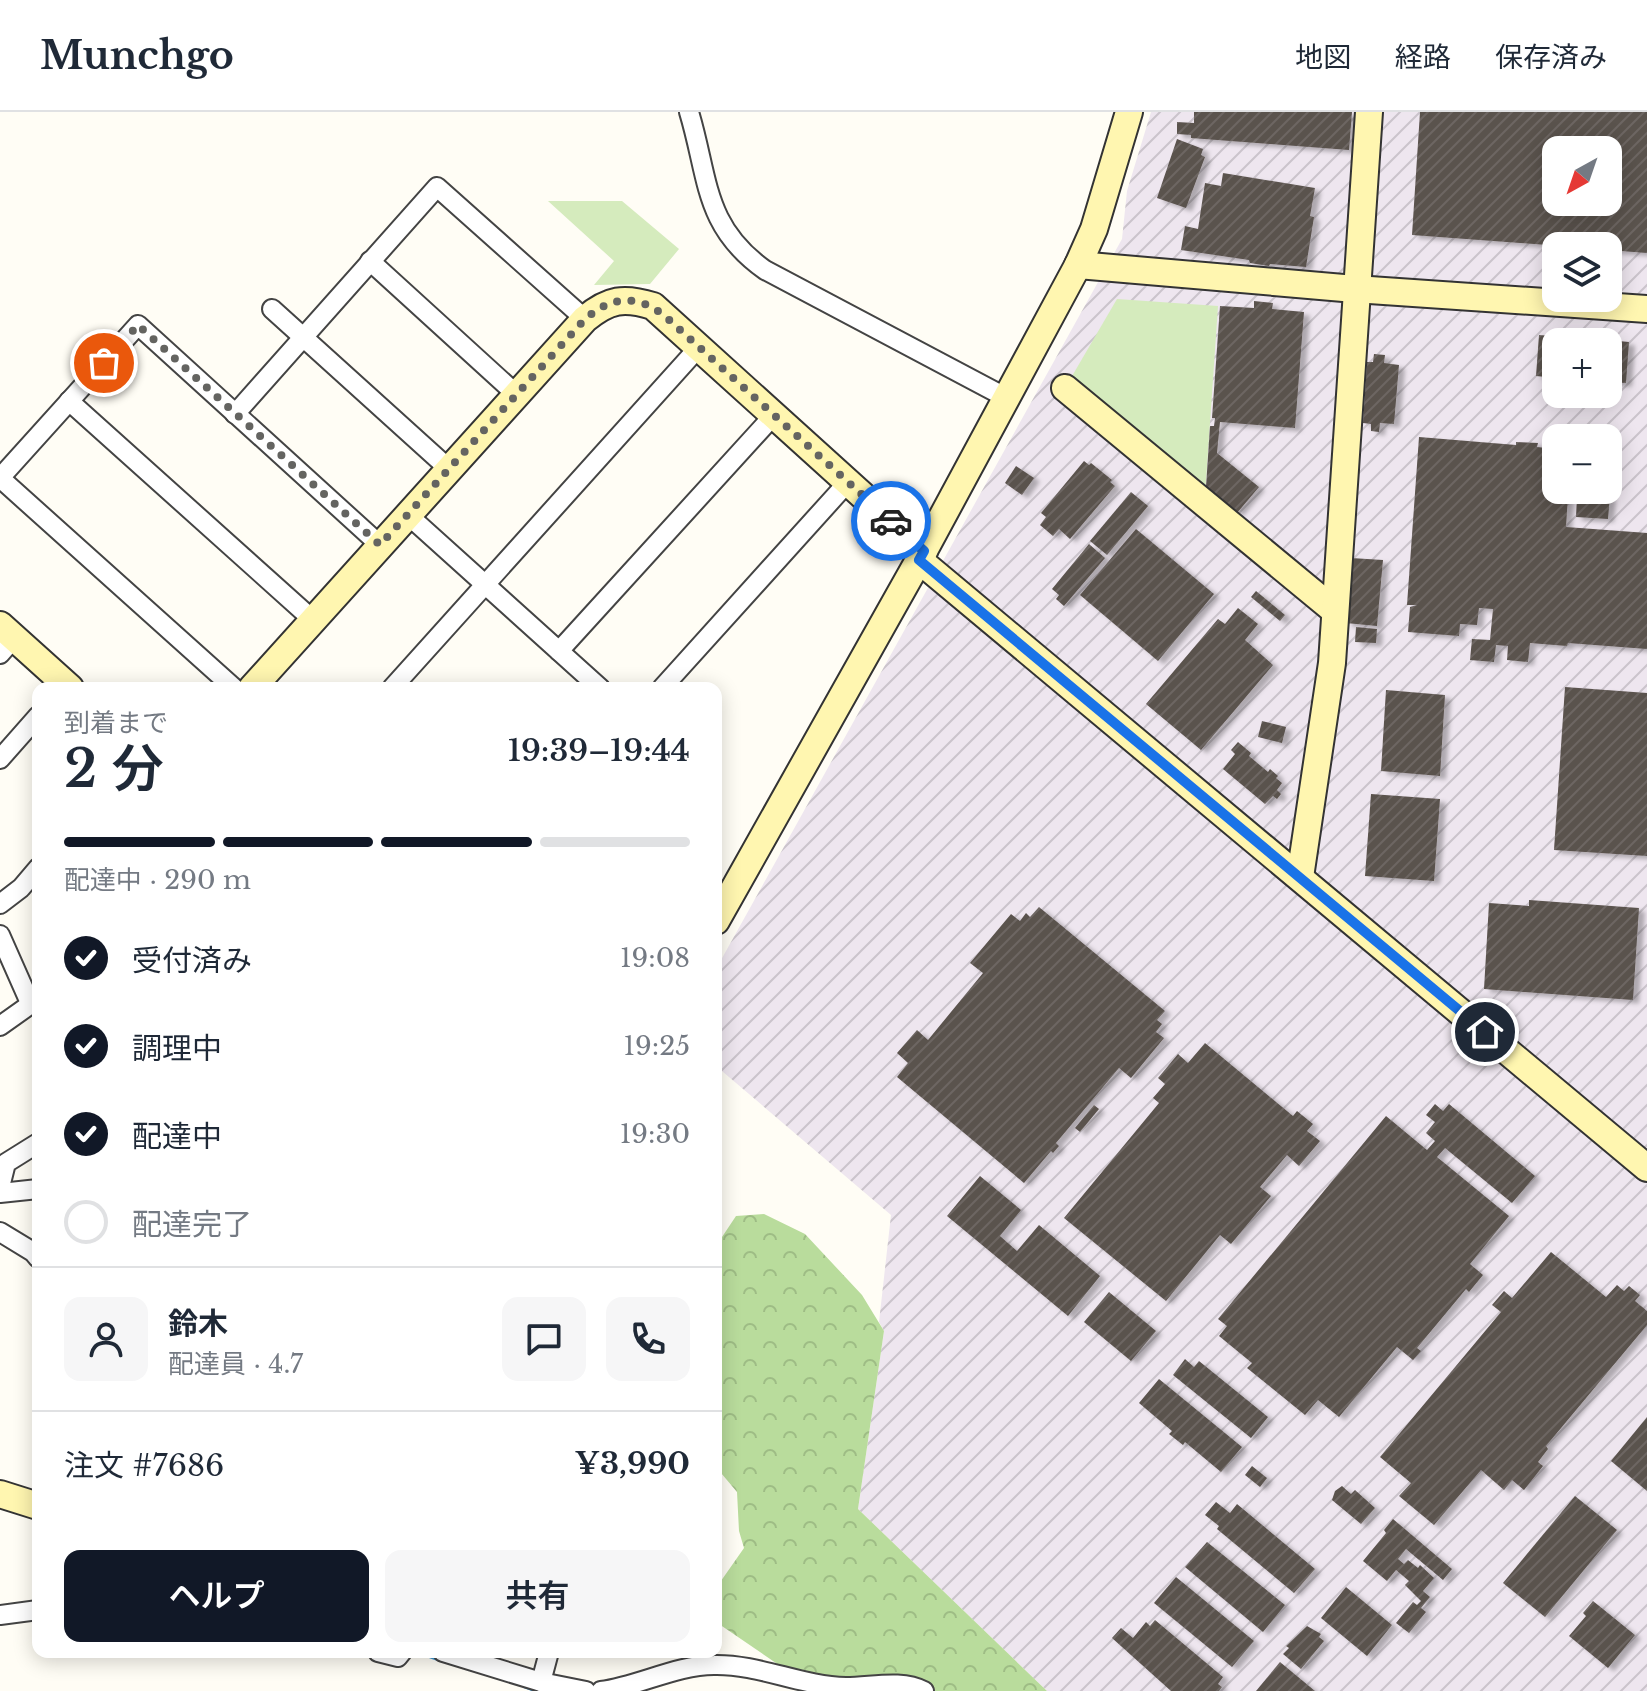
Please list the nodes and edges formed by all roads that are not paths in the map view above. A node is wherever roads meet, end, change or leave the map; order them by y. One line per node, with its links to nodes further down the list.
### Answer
1 (689, 112): 14 (street)
2 (1129, 112): 5 (street)
3 (1369, 112): 6 (street)
4 (370, 261): 9 (street); 10 (street); 13 (street)
5 (1078, 265): 6 (street); 14 (street)
6 (1355, 289): 8 (street); 25 (street)
7 (272, 309): 10 (street)
8 (1647, 309)
9 (585, 319): 11 (street); 13 (street)
10 (303, 337): 16 (street); 18 (street)
11 (699, 347): 17 (street); 24 (street)
12 (1065, 388): 25 (street)
13 (516, 394): 18 (street)
14 (1005, 397): 23 (street)
15 (69, 401): 16 (street); 19 (street); 26 (street)
16 (235, 414): 22 (street)
17 (774, 415): 20 (street); 28 (street)
18 (449, 469): 21 (street)
19 (0, 478): 30 (street)
20 (848, 482): 23 (street); 34 (street)
21 (408, 515): 22 (street); 24 (street)
22 (380, 545): 26 (street)
23 (921, 555): 38 (street); 40 (street)
24 (484, 584): 28 (street); 32 (street)
25 (1335, 611): 38 (street)
26 (313, 620): 31 (street)
27 (5, 639): 29 (street)
28 (559, 651): 33 (street)
29 (60, 682)
30 (227, 682)
31 (257, 682)
32 (397, 682)
33 (593, 682)
34 (667, 682)
35 (32, 723): 36 (street)
36 (0, 759)
37 (32, 875): 39 (street)
38 (1300, 877): 46 (street)
39 (0, 904)
40 (722, 910)
41 (0, 935): 42 (street)
42 (32, 998)
43 (32, 1003): 44 (street)
44 (0, 1026)
45 (32, 1147): 47 (street)
46 (1647, 1168)
47 (0, 1187)
48 (32, 1190): 49 (street)
49 (0, 1193)
50 (0, 1232): 51 (street)
51 (32, 1251)
52 (0, 1494): 53 (street)
53 (32, 1504)
54 (32, 1611): 55 (street)
55 (0, 1615)
56 (463, 1658): 58 (street)
57 (547, 1658): 58 (street)
58 (541, 1682): 59 (street)
59 (586, 1691)
60 (601, 1691): 61 (street)
61 (924, 1691)

